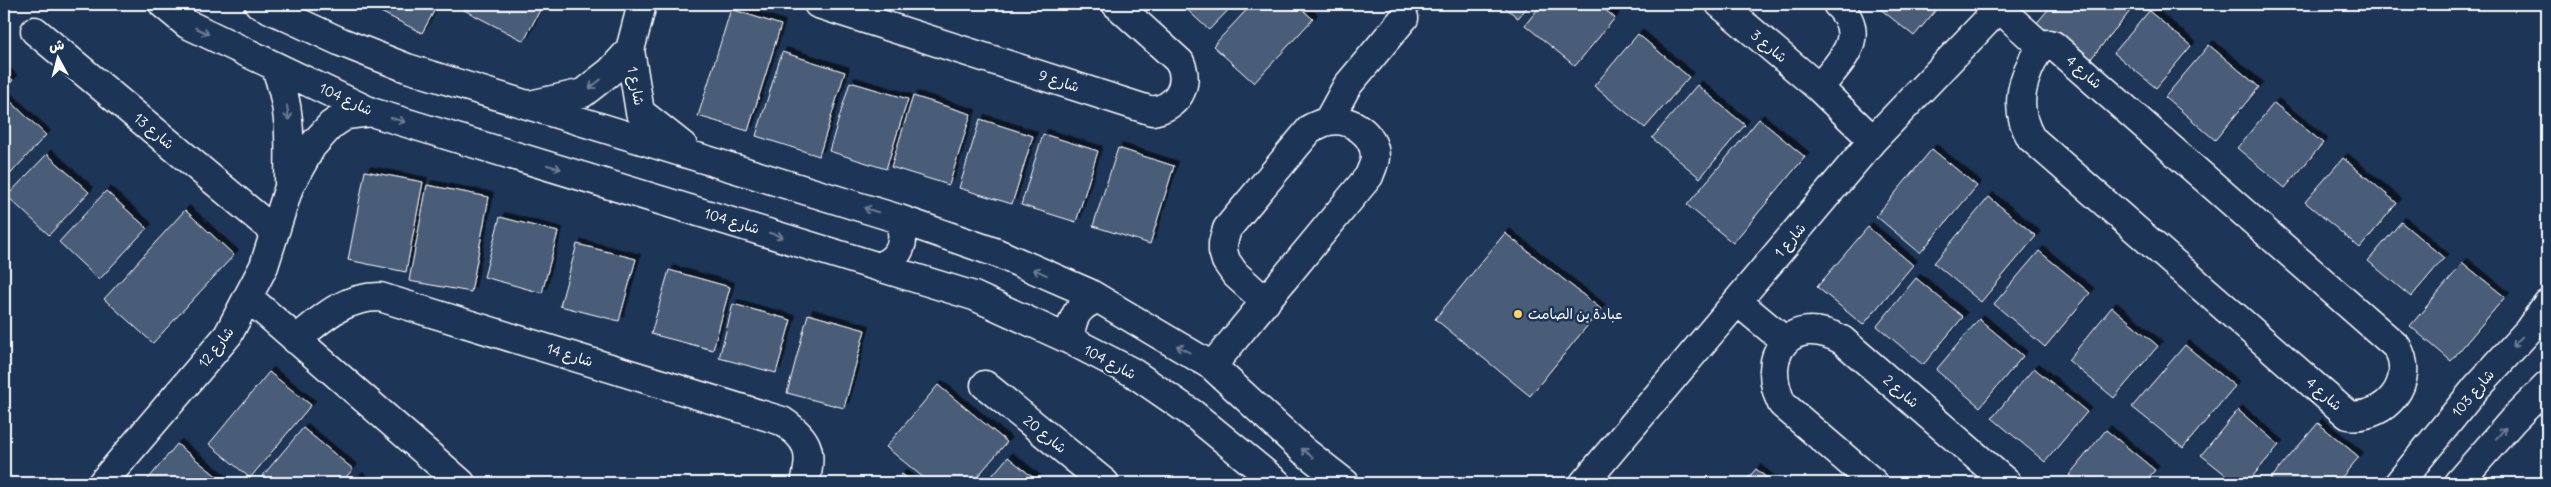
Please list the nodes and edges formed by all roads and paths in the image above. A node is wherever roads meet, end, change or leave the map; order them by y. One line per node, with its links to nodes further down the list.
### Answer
1 (163, 4): 13 (street, شارع 104, one-way to 13)
2 (260, 4): 15 (street)
3 (642, 4): 12 (street, شارع 1)
4 (818, 4): 5 (street, شارع 9)
5 (1116, 4)
6 (1720, 4): 14 (street, شارع 3)
7 (1837, 4): 14 (street)
8 (2001, 6): 11 (street, شارع 4); 18 (street, شارع 1)
9 (1404, 18): 17 (street)
10 (35, 31): 22 (street, شارع 13)
11 (2041, 46): 11 (street, شارع 4)
12 (630, 50): 15 (street, شارع 1, one-way to 15); 19 (street, شارع 1)
13 (275, 66): 16 (street, شارع 104); 20 (street, شارع 12, one-way to 20)
14 (1818, 88): 18 (street, شارع 3)
15 (529, 105): 19 (street)
16 (371, 112): 20 (street, شارع 12); 23 (street, شارع 104, one-way to 23)
17 (1328, 121): 26 (street); 26 (street)
18 (1873, 140): 27 (street, شارع 1)
19 (696, 157): 21 (street, one-way to 19)
20 (289, 187): 22 (street, شارع 12)
21 (900, 219): 23 (street); 25 (street, one-way to 21)
22 (274, 231): 24 (street, شارع 12)
23 (879, 267): 30 (street, شارع 104)
24 (249, 298): 29 (street); 36 (street, شارع 12)
25 (1098, 299): 30 (street); 32 (street, one-way to 25)
26 (1266, 302): 32 (street)
27 (1738, 302): 31 (street); 42 (street, شارع 1)
28 (2547, 304): 45 (street, شارع 103, one-way to 45)
29 (296, 340): 37 (street); 38 (street, شارع 14)
30 (1070, 340): 40 (street, شارع 104)
31 (1785, 341): 43 (street); 44 (street, شارع 2)
32 (1212, 366): 41 (street, one-way to 32)
33 (985, 385): 39 (street, شارع 20)
34 (2547, 386): 35 (street, one-way to 34)
35 (2478, 473): 46 (street)
36 (102, 483)
37 (462, 483)
38 (805, 483)
39 (1105, 483)
40 (1277, 483)
41 (1345, 483)
42 (1584, 483)
43 (1874, 483)
44 (2006, 483)
45 (2400, 483)
46 (2458, 483)

